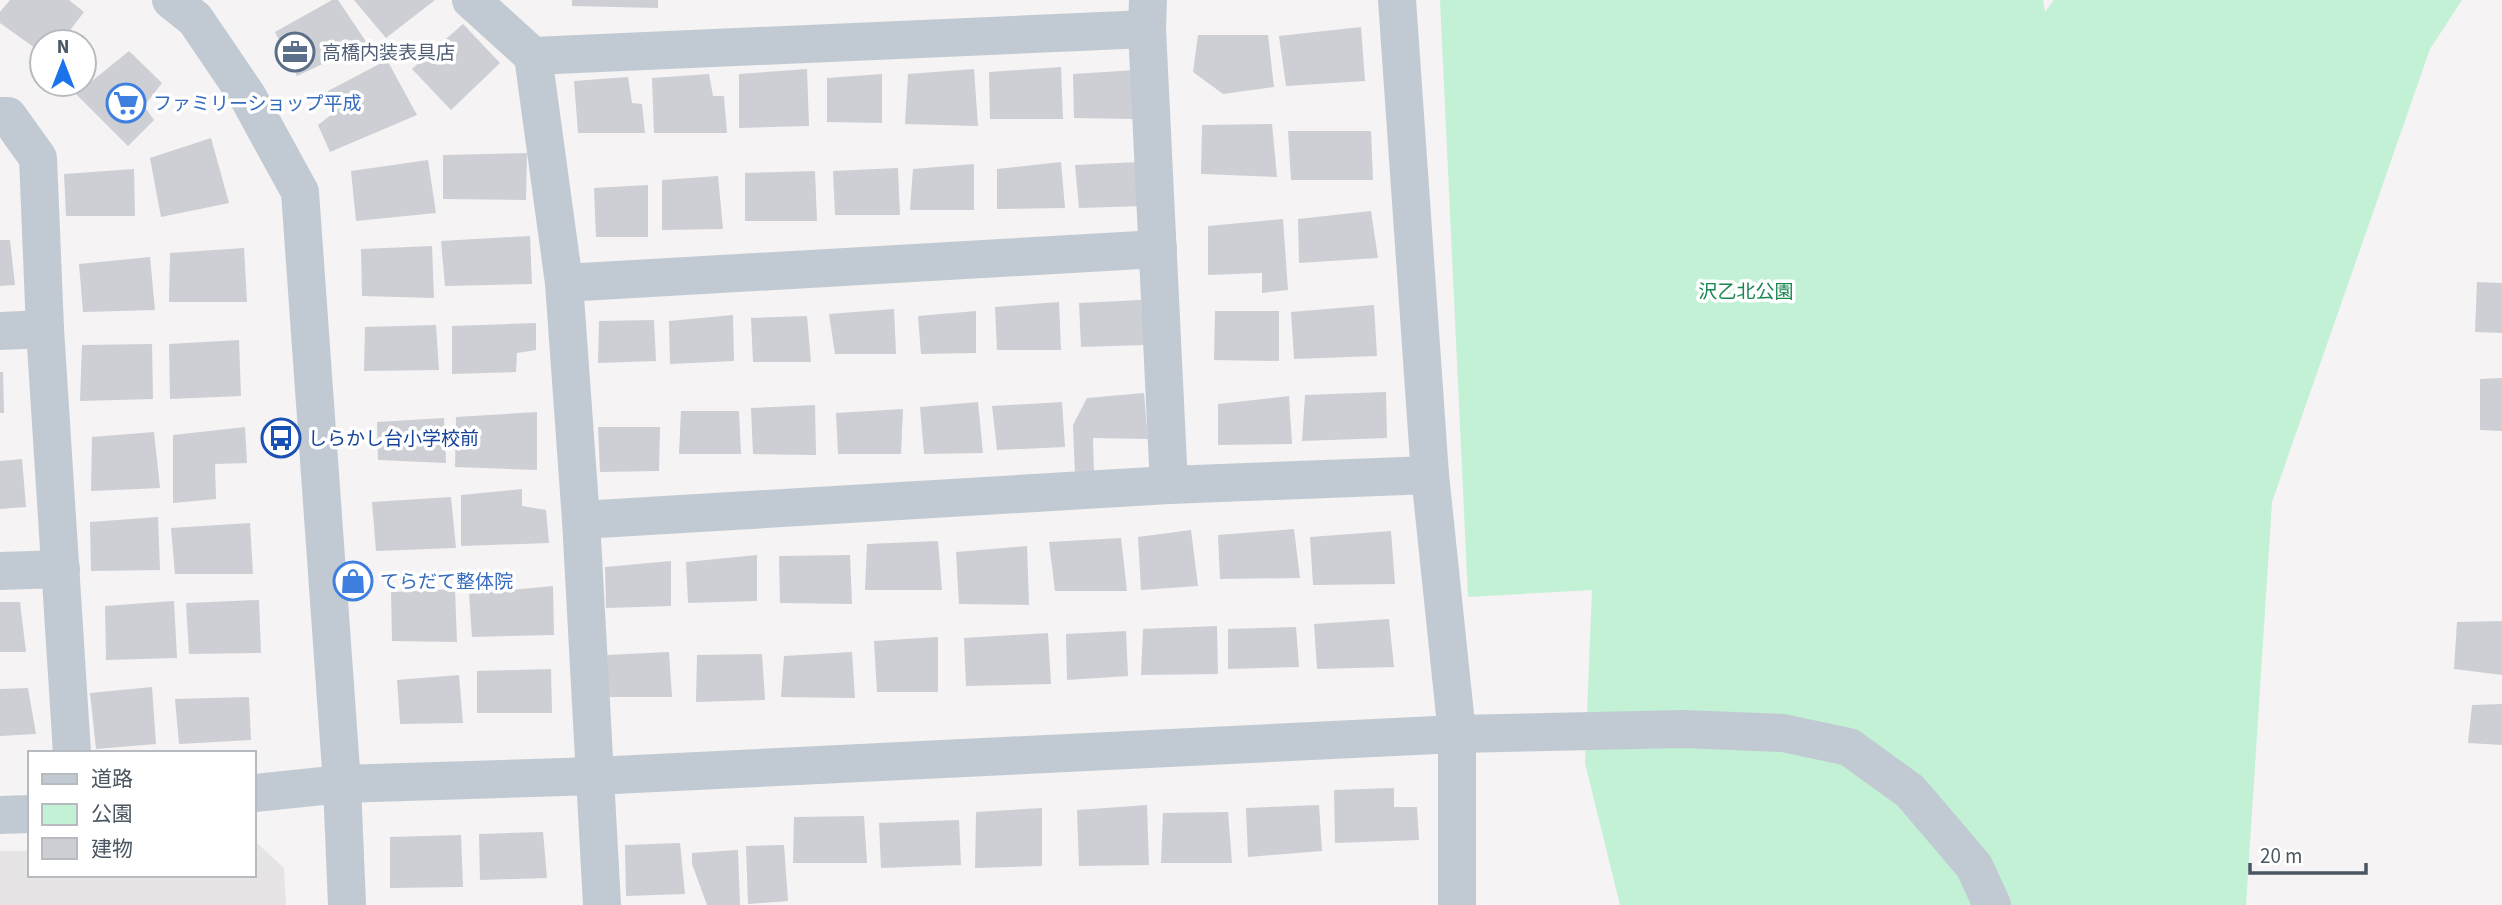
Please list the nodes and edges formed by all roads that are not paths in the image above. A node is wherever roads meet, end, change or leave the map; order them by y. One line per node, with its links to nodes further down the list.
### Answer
1 (171, 0): 19 (street)
2 (471, 0): 5 (street)
3 (1397, 0): 11 (street)
4 (1147, 15): 5 (street); 7 (street)
5 (533, 56): 8 (street)
6 (0, 117): 9 (street)
7 (1158, 249): 8 (street); 12 (street)
8 (564, 283): 13 (street)
9 (46, 329): 10 (street); 14 (street)
10 (0, 331)
11 (1430, 475): 12 (street); 16 (street)
12 (1169, 485): 13 (street)
13 (581, 520): 18 (street)
14 (61, 569): 15 (street); 17 (street)
15 (0, 571)
16 (1457, 734): 18 (street); 25 (street); 26 (street)
17 (72, 751)
18 (594, 776): 19 (street); 24 (street)
19 (342, 784): 20 (street); 23 (street)
20 (256, 793)
21 (28, 814): 22 (street)
22 (0, 815)
23 (347, 905)
24 (602, 905)
25 (1457, 905)
26 (1992, 905)

